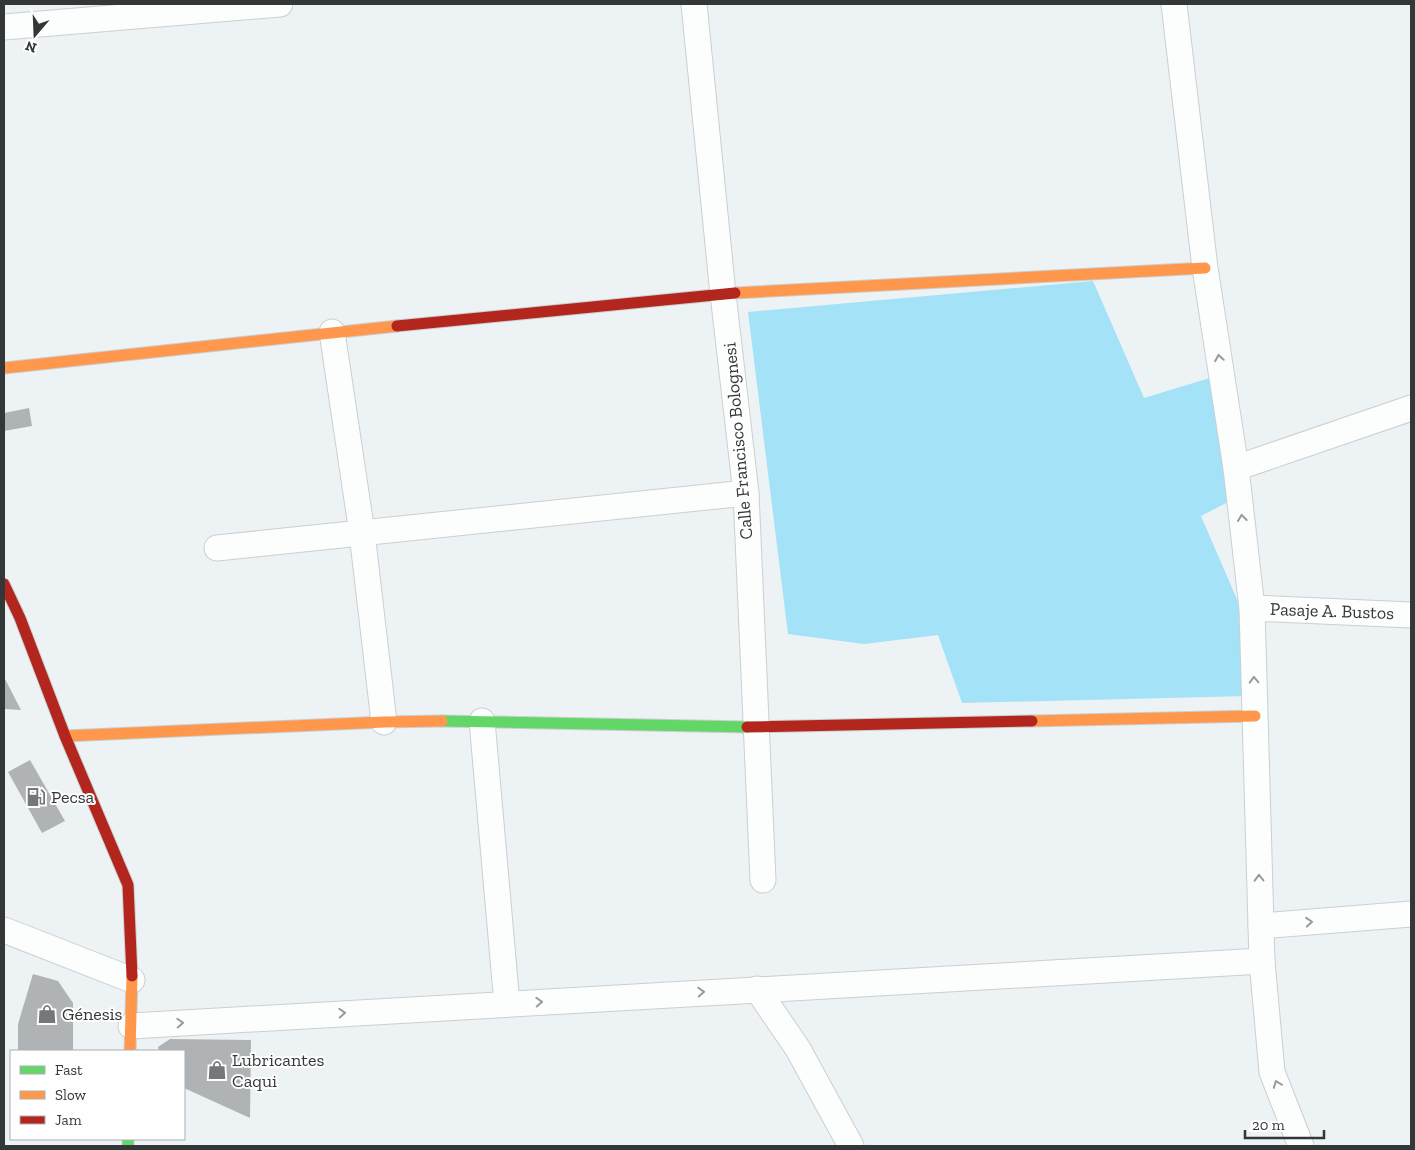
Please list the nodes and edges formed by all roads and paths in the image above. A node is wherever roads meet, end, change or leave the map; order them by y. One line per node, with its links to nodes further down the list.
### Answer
1 (280, 4): 4 (street)
2 (694, 4): 6 (street, Calle Francisco Bolognesi)
3 (1174, 4): 5 (street)
4 (4, 27)
5 (1205, 268): 6 (street); 10 (street, one-way to 5)
6 (723, 294): 7 (street); 11 (street, Calle Francisco Bolognesi)
7 (332, 332): 8 (street); 12 (street)
8 (4, 368)
9 (1411, 408): 10 (street)
10 (1236, 468): 15 (street, one-way to 10)
11 (746, 493): 12 (street); 21 (street, Calle Francisco Bolognesi)
12 (362, 533): 13 (street); 20 (street)
13 (217, 548)
14 (4, 584): 17 (street)
15 (1252, 608): 16 (street, Pasaje A. Bustos); 18 (street, one-way to 15)
16 (1411, 615)
17 (11, 616): 22 (street)
18 (1256, 716): 21 (street); 25 (street, one-way to 18)
19 (482, 721): 20 (street); 21 (street); 30 (street)
20 (384, 722): 22 (street)
21 (756, 727): 23 (street, Calle Francisco Bolognesi)
22 (65, 736): 28 (street)
23 (763, 880)
24 (1411, 914): 25 (street, one-way to 24)
25 (1261, 926): 27 (street)
26 (4, 930): 28 (street)
27 (1262, 961): 29 (street); 34 (street, one-way to 27)
28 (132, 980): 31 (street)
29 (757, 989): 30 (street, one-way to 29); 33 (street)
30 (507, 1004): 31 (street, one-way to 30)
31 (131, 1026): 32 (street)
32 (130, 1050)
33 (851, 1146)
34 (1301, 1146)

